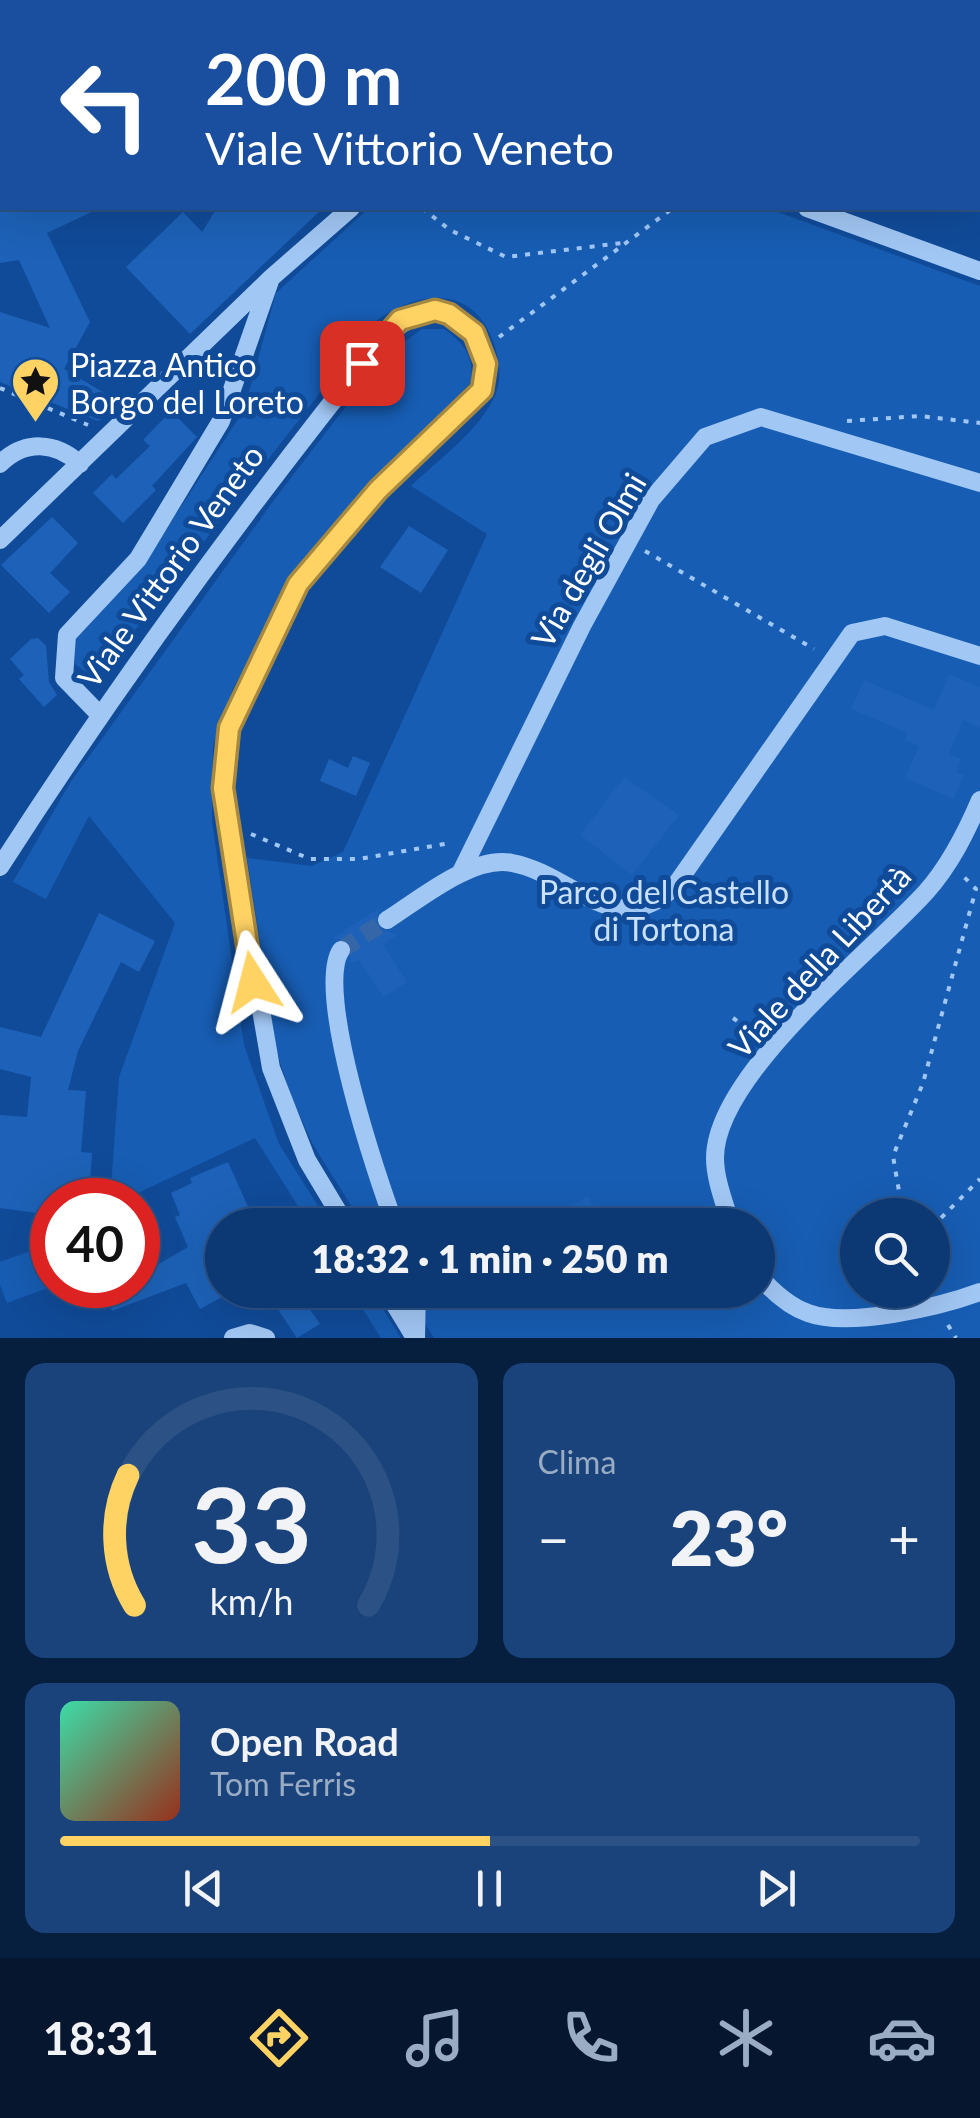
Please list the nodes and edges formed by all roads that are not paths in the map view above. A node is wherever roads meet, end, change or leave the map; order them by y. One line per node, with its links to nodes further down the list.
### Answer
1 (349, 210): 4 (street)
2 (812, 210): 3 (street)
3 (980, 271)
4 (271, 278): 6 (street); 10 (street)
5 (0, 464): 6 (street)
6 (80, 464): 8 (street)
7 (980, 483): 13 (street, Via degli Olmi)
8 (0, 540)
9 (980, 656): 13 (street)
10 (98, 713): 12 (street, Viale Vittorio Veneto); 16 (street, Viale Vittorio Veneto)
11 (980, 800): 18 (street, Viale della Libertà)
12 (0, 867)
13 (461, 872): 14 (street)
14 (386, 920)
15 (341, 950): 17 (street)
16 (336, 1208)
17 (390, 1208)
18 (727, 1208)
19 (980, 1292): 20 (street)
20 (775, 1293)
21 (397, 1308): 25 (street)
22 (416, 1308): 25 (street)
23 (233, 1338): 24 (street)
24 (266, 1338)
25 (415, 1338)

